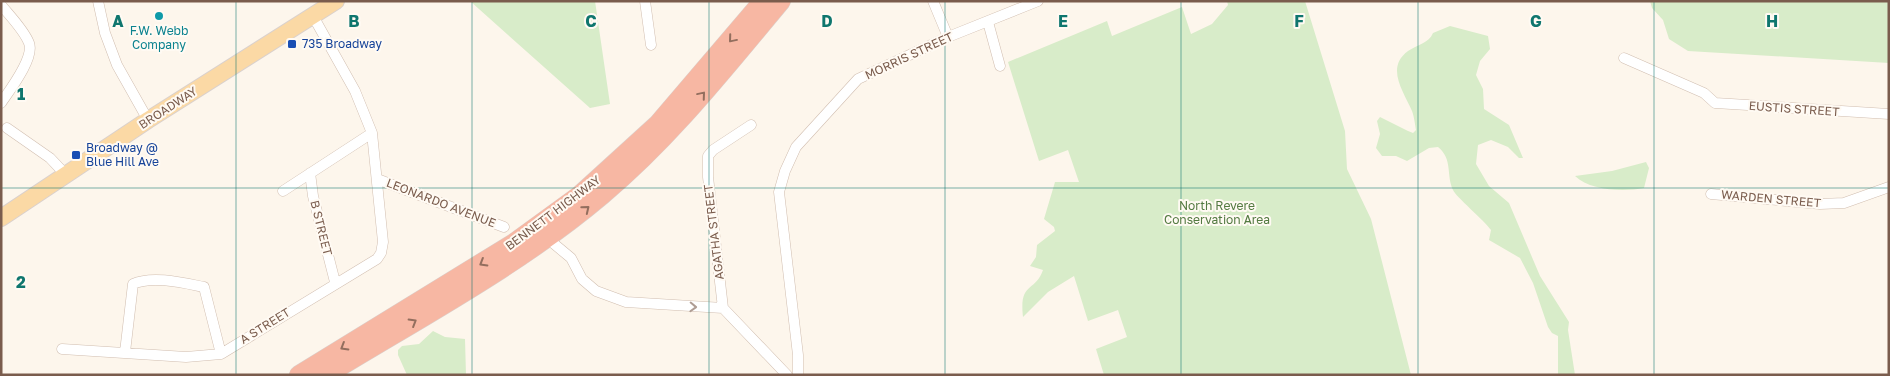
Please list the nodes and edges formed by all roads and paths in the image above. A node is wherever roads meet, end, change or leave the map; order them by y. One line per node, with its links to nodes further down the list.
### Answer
1 (98, 1): 17 (street)
2 (336, 1): 9 (main road, BROADWAY)
3 (645, 1): 12 (street)
4 (763, 1): 35 (highway, BENNETT HIGHWAY, one-way to 35)
5 (781, 1): 29 (highway, BENNETT HIGHWAY, one-way to 5)
6 (933, 1): 11 (street)
7 (1038, 1): 10 (street, MORRIS STREET)
8 (1, 5): 15 (street)
9 (312, 16): 17 (main road, BROADWAY); 20 (street, LEONARDO AVENUE)
10 (988, 22): 11 (street, MORRIS STREET); 14 (street)
11 (948, 37): 38 (street, MORRIS STREET)
12 (651, 46)
13 (1624, 58): 16 (street, EUSTIS STREET)
14 (1000, 66)
15 (1, 103)
16 (1889, 114)
17 (148, 120): 22 (main road, BROADWAY)
18 (751, 125): 31 (street, AGATHA STREET)
19 (6, 128): 22 (street)
20 (372, 133): 21 (street); 23 (street, LEONARDO AVENUE)
21 (310, 173): 25 (street); 30 (street, B STREET)
22 (66, 175): 27 (main road, BROADWAY)
23 (377, 179): 28 (street, LEONARDO AVENUE); 30 (street, A STREET)
24 (1889, 188): 26 (street, WARDEN STREET)
25 (282, 191)
26 (1711, 194)
27 (1, 218)
28 (504, 227)
29 (547, 238): 31 (street, one-way to 31); 36 (highway, BENNETT HIGHWAY, one-way to 29)
30 (335, 282): 34 (street, A STREET)
31 (723, 308): 37 (street)
32 (62, 349): 33 (street, A STREET)
33 (125, 352): 34 (street, A STREET); 34 (street)
34 (221, 354)
35 (300, 375)
36 (326, 375)
37 (787, 375)
38 (798, 375)

